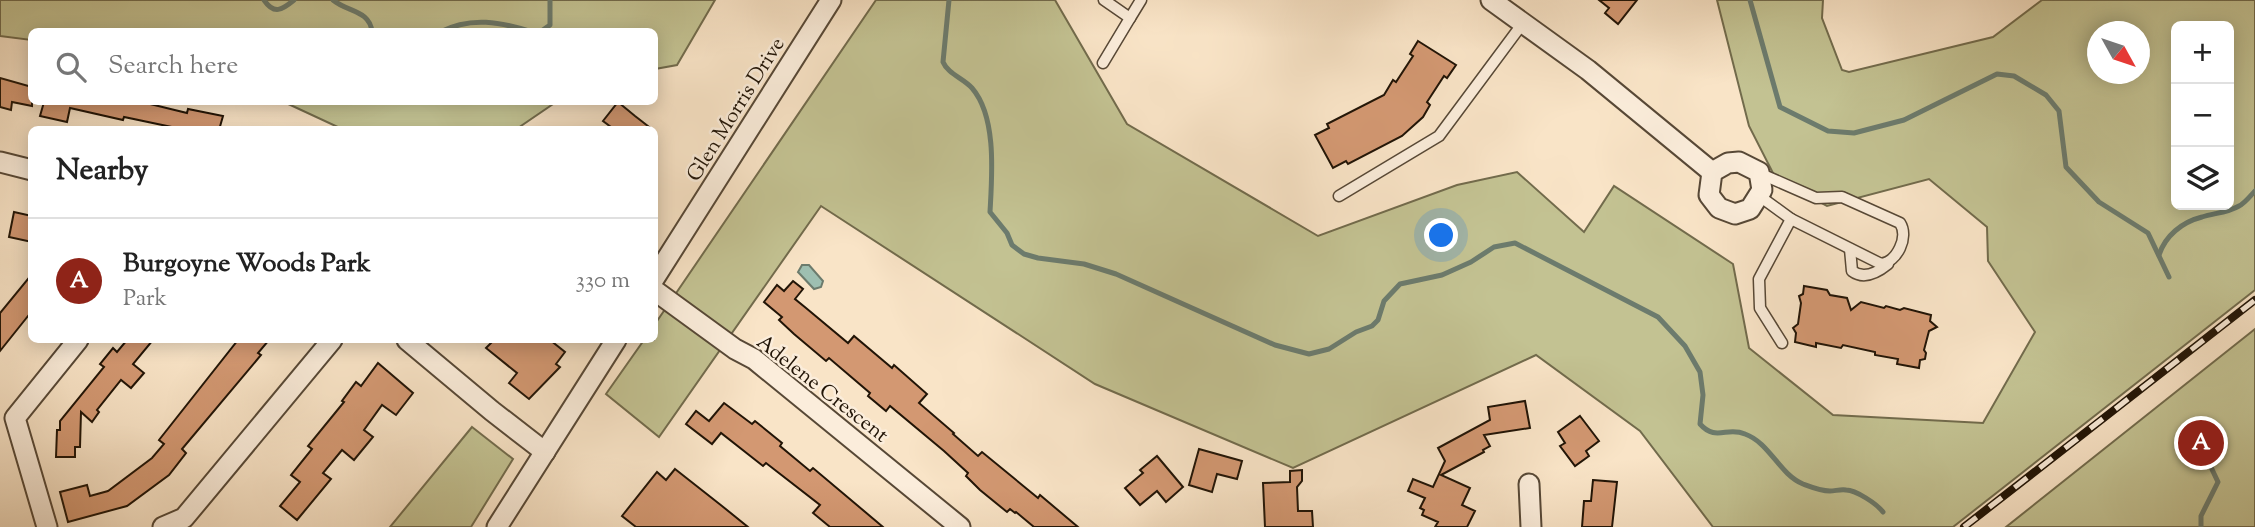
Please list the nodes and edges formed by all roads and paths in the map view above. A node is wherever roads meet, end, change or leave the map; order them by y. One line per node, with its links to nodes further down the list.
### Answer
1 (831, 0): 17 (street, Glen Morris Drive)
2 (1104, 0): 5 (lane)
3 (1141, 0): 5 (lane)
4 (1492, 0): 6 (street)
5 (1130, 18): 7 (lane)
6 (1523, 23): 10 (street); 13 (lane)
7 (1103, 63)
8 (0, 162): 9 (street)
9 (28, 169)
10 (1712, 172): 11 (street); 12 (street)
11 (1759, 173): 12 (street); 16 (lane)
12 (1758, 195): 14 (lane)
13 (1339, 196)
14 (1791, 219): 15 (lane); 23 (lane)
15 (1850, 249): 16 (lane); 16 (lane)
16 (1889, 263)
17 (658, 273)
18 (658, 293): 29 (street, Adelene Crescent)
19 (76, 343): 26 (street)
20 (330, 343): 27 (street)
21 (411, 343): 24 (street)
22 (614, 343): 24 (street)
23 (1782, 343)
24 (545, 452): 28 (street)
25 (1529, 484): 30 (street)
26 (47, 527)
27 (163, 527)
28 (498, 527)
29 (961, 527)
30 (1531, 527)

